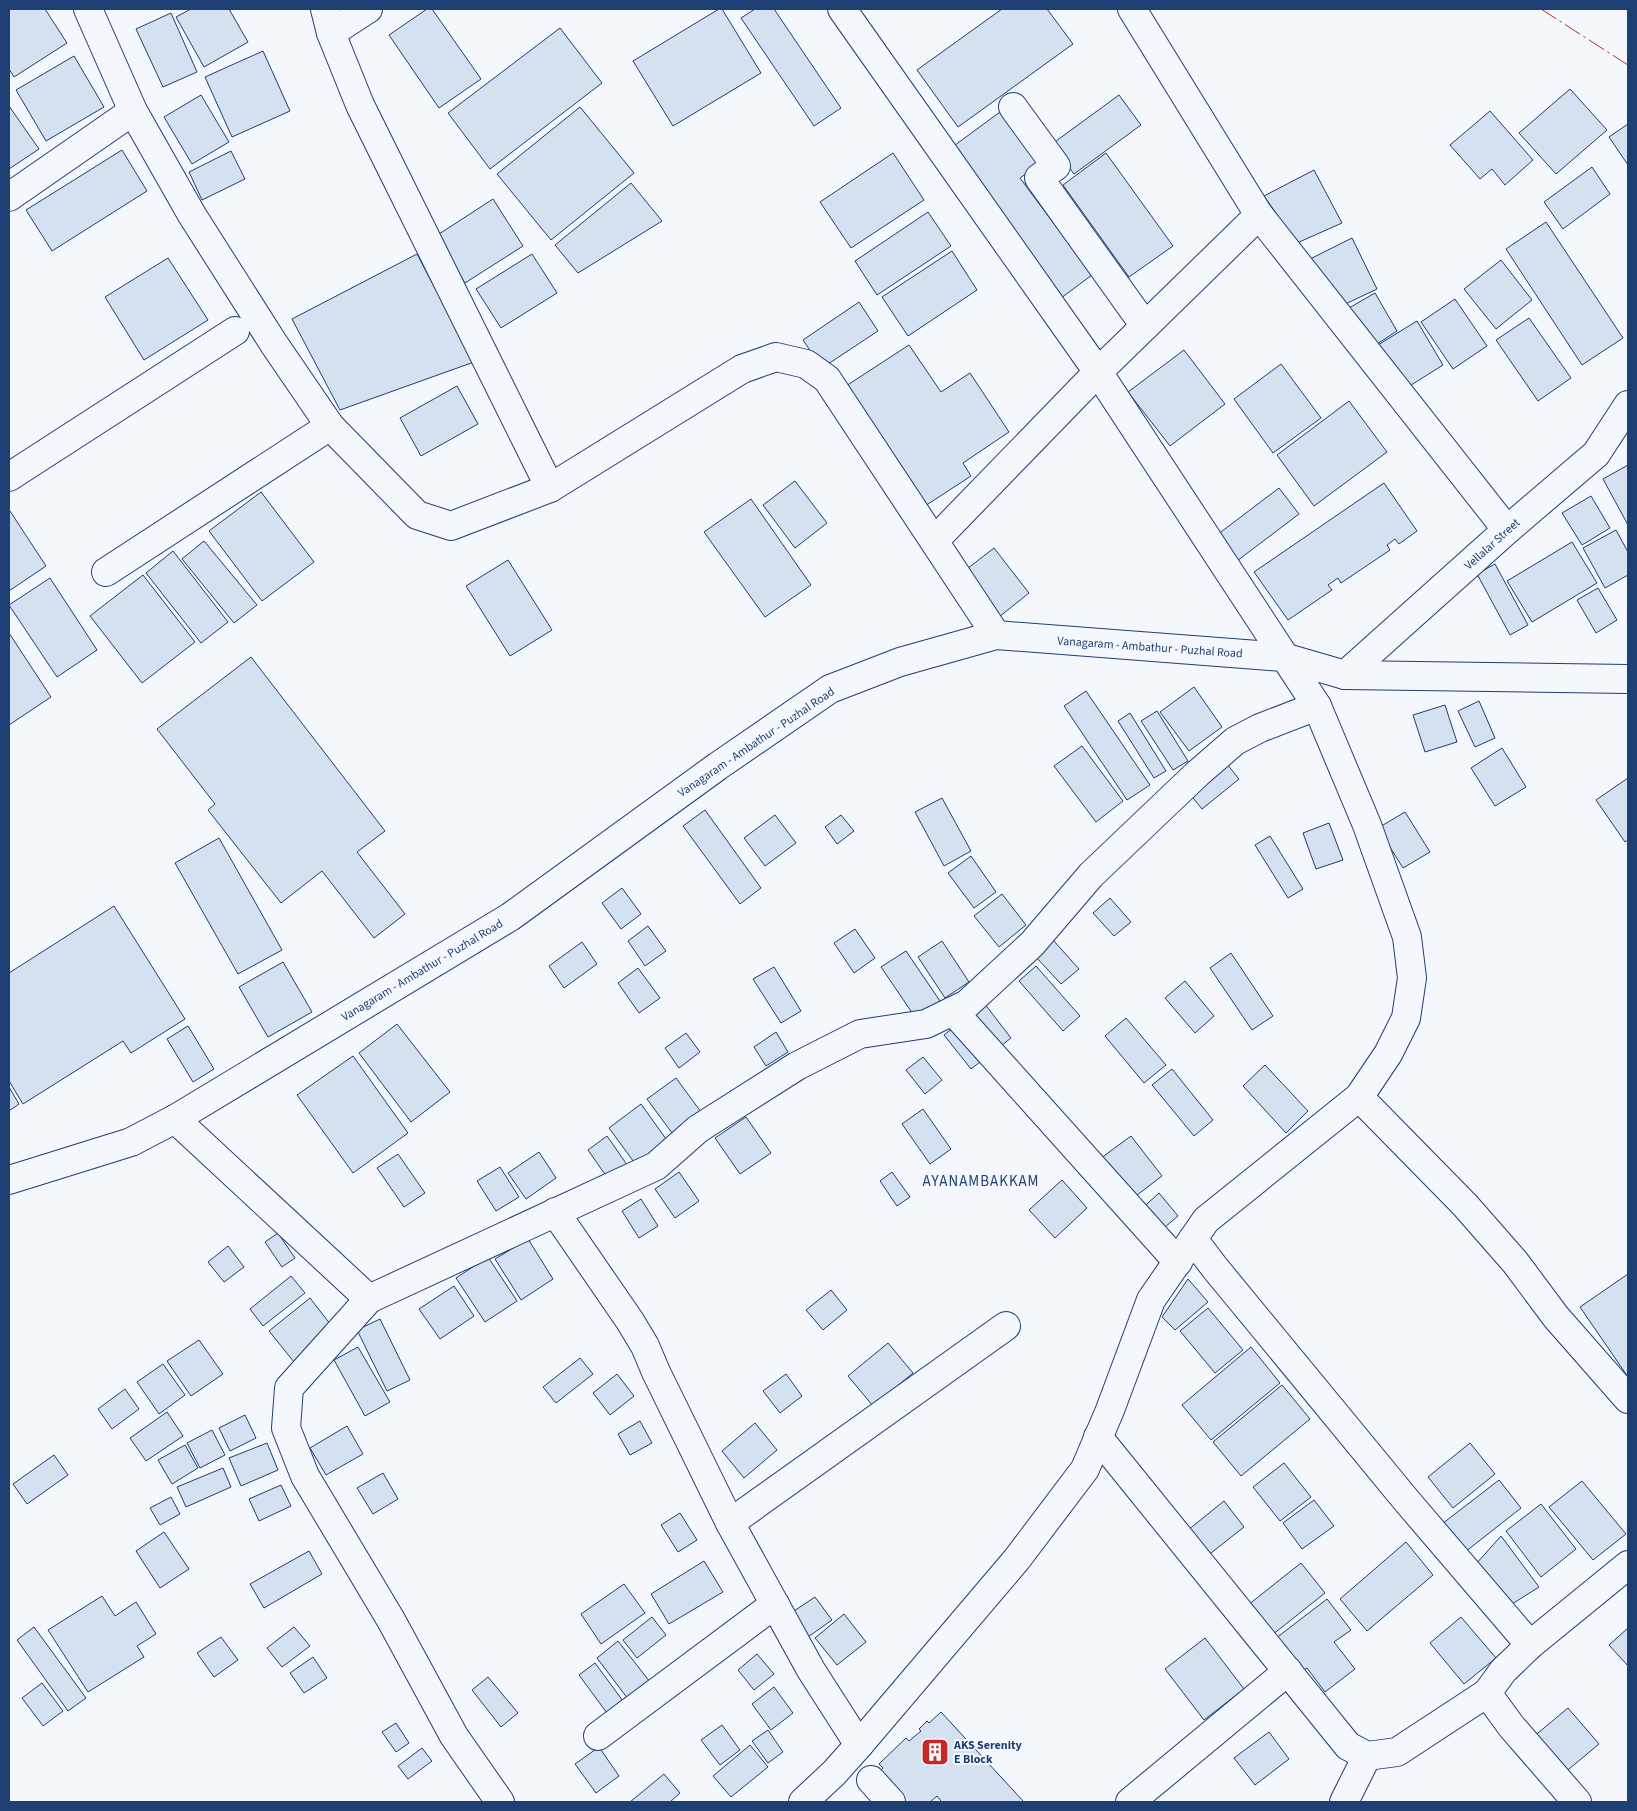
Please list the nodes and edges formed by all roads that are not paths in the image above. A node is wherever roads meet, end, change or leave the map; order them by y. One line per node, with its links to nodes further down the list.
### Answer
1 (88, 9): 7 (street)
2 (368, 9): 5 (street)
3 (842, 9): 12 (street)
4 (1132, 9): 9 (street)
5 (328, 21): 16 (street)
6 (1013, 107): 10 (street)
7 (133, 111): 8 (street); 14 (street)
8 (9, 197)
9 (1260, 215): 10 (street); 17 (street)
10 (1145, 326): 12 (street)
11 (235, 331): 15 (street)
12 (1098, 372): 18 (street); 21 (street)
13 (1628, 405): 17 (street, Vellalar Street)
14 (330, 426): 16 (street); 19 (street)
15 (9, 477)
16 (550, 488): 18 (street)
17 (1507, 530): 22 (street, Vellalar Street)
18 (935, 540): 20 (street)
19 (106, 572)
20 (996, 635): 21 (street, Vanagaram - Ambathur - Puzhal Road); 27 (street, Vanagaram - Ambathur - Puzhal Road)
21 (1284, 657): 22 (street, Vanagaram - Ambathur - Puzhal Road); 24 (street)
22 (1345, 675): 23 (street, Vanagaram - Ambathur - Puzhal Road)
23 (1628, 679)
24 (1317, 706): 25 (street); 26 (street)
25 (953, 1011): 29 (street); 31 (street)
26 (1358, 1097): 30 (street); 34 (street)
27 (175, 1119): 28 (street, Vanagaram - Ambathur - Puzhal Road); 32 (street)
28 (9, 1180)
29 (555, 1212): 32 (street); 36 (street)
30 (1193, 1238): 31 (street); 39 (street)
31 (1178, 1262): 35 (street)
32 (369, 1299): 46 (street)
33 (1006, 1326): 36 (street)
34 (1628, 1399)
35 (1098, 1437): 40 (street); 43 (street)
36 (730, 1523): 38 (street)
37 (1628, 1564): 39 (street)
38 (774, 1604): 42 (street); 43 (street)
39 (1530, 1645): 41 (street)
40 (1288, 1671): 44 (street); 49 (street)
41 (1487, 1693): 44 (street); 51 (street)
42 (598, 1736)
43 (860, 1745): 47 (street)
44 (1368, 1756): 50 (street)
45 (871, 1780): 48 (street)
46 (500, 1802)
47 (803, 1802)
48 (891, 1802)
49 (1130, 1802)
50 (1344, 1802)
51 (1577, 1802)

